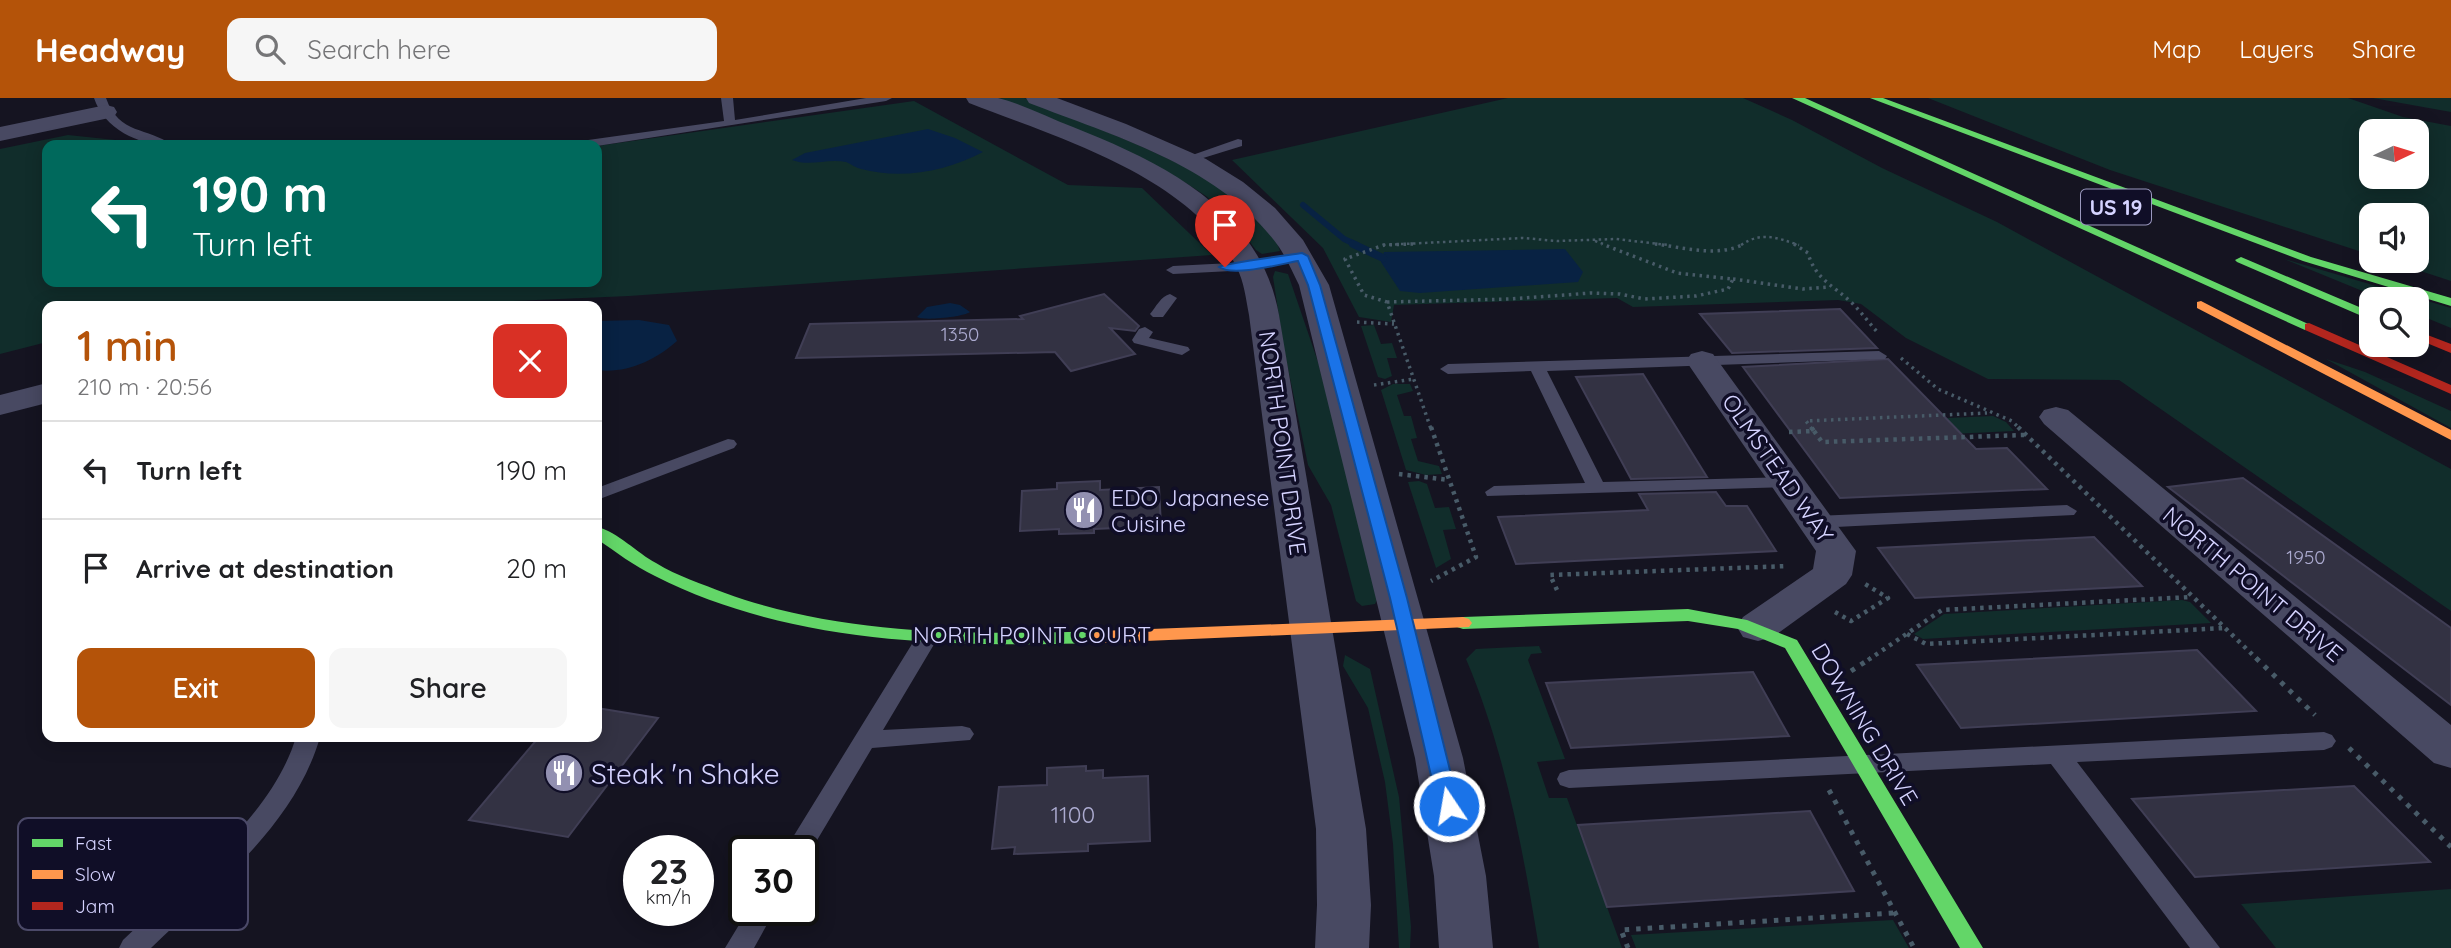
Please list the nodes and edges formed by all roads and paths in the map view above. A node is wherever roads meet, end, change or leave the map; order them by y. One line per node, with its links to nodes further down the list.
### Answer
1 (727, 98): 12 (lane)
2 (793, 98): 10 (lane)
3 (886, 98): 10 (lane)
4 (977, 98): 24 (street, NORTH POINT DRIVE)
5 (1037, 98): 17 (street)
6 (1797, 98): 18 (main road, US 19)
7 (1861, 98): 19 (main road, US 19)
8 (1875, 98): 31 (main road)
9 (102, 104): 11 (street); 13 (street); 14 (lane)
10 (797, 114): 12 (lane)
11 (0, 124)
12 (730, 124): 15 (lane)
13 (0, 134)
14 (154, 140)
15 (602, 142)
16 (1238, 143): 17 (lane)
17 (1187, 159): 23 (street)
18 (2013, 195): 21 (main road); 48 (main road, US 19)
19 (2087, 195)
20 (1594, 241): 26 (path); 27 (path); 30 (path)
21 (2080, 243)
22 (2223, 253): 32 (main road)
23 (1302, 256): 24 (lane); 72 (street)
24 (1251, 266): 25 (lane); 74 (street, NORTH POINT DRIVE)
25 (1173, 270)
26 (1733, 279): 27 (path); 30 (path)
27 (1829, 287): 40 (path)
28 (1170, 298): 33 (lane)
29 (2190, 299): 55 (main road)
30 (1387, 302): 35 (path)
31 (2451, 302)
32 (2359, 311)
33 (1158, 314)
34 (1352, 323): 35 (path)
35 (1395, 324): 45 (path)
36 (1145, 332): 39 (lane)
37 (2429, 340): 38 (main road)
38 (2451, 349)
39 (1182, 350)
40 (1887, 350): 41 (lane); 51 (path)
41 (1702, 361): 42 (lane); 59 (street, OLMSTEAD WAY)
42 (1536, 366): 43 (lane); 60 (lane)
43 (1448, 369)
44 (42, 379): 47 (street)
45 (1413, 379): 46 (path); 58 (path)
46 (1374, 385)
47 (0, 386)
48 (2451, 390)
49 (42, 394): 50 (street)
50 (0, 405)
51 (1991, 413): 52 (path); 53 (path)
52 (2041, 426): 53 (path); 71 (path); 83 (street, NORTH POINT DRIVE)
53 (1814, 431): 54 (path)
54 (1781, 433)
55 (2451, 436)
56 (728, 444): 61 (lane)
57 (1399, 474): 58 (path)
58 (1449, 480): 67 (path)
59 (1787, 481): 60 (lane); 64 (street, OLMSTEAD WAY)
60 (1597, 488): 62 (lane)
61 (602, 492)
62 (1494, 492)
63 (2067, 511): 64 (lane)
64 (1816, 522): 73 (street, OLMSTEAD WAY)
65 (602, 536): 77 (main road, NORTH POINT COURT)
66 (1783, 574): 68 (path)
67 (1430, 581)
68 (1557, 590): 69 (path); 70 (path)
69 (1571, 590)
70 (1543, 591)
71 (2193, 597): 75 (path); 76 (path)
72 (1405, 624): 73 (main road, DOWNING DRIVE); 74 (main road, NORTH POINT COURT); 97 (street)
73 (1759, 627): 85 (main road, DOWNING DRIVE)
74 (1310, 628): 77 (main road, NORTH POINT COURT); 96 (street, NORTH POINT DRIVE)
75 (2225, 628): 76 (path); 80 (path)
76 (1907, 634): 78 (path)
77 (928, 636): 81 (lane)
78 (1851, 671)
79 (962, 734): 81 (lane)
80 (2330, 736): 84 (lane); 90 (path)
81 (865, 740): 89 (lane)
82 (307, 742): 88 (lane)
83 (2451, 751)
84 (2058, 755): 85 (lane); 101 (lane)
85 (1863, 765): 86 (lane); 100 (main road, DOWNING DRIVE)
86 (1816, 767): 87 (lane); 91 (path)
87 (1569, 779)
88 (248, 834)
89 (807, 835)
90 (2451, 847)
91 (1895, 913): 98 (path); 99 (path)
92 (752, 926): 95 (lane)
93 (151, 930): 94 (lane)
94 (133, 948)
95 (739, 948)
96 (1342, 948)
97 (1466, 948)
98 (1628, 948)
99 (1913, 948)
100 (1972, 948)
101 (2206, 948)

